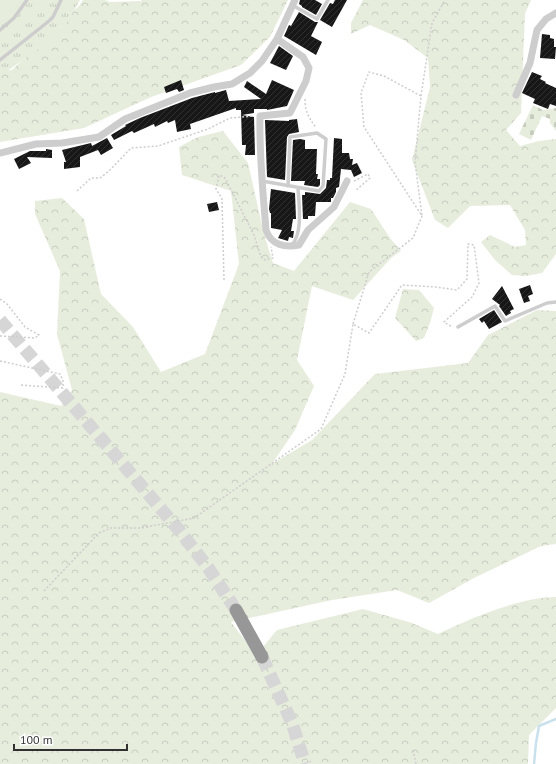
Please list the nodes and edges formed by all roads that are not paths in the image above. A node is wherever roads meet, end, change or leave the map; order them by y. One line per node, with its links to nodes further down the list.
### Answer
1 (27, 0): 6 (lane)
2 (61, 0): 8 (lane)
3 (328, 0): 4 (lane)
4 (294, 2): 7 (street)
5 (556, 12): 9 (street)
6 (0, 30)
7 (277, 39): 10 (street); 11 (street)
8 (0, 60)
9 (516, 95)
10 (0, 153)
11 (262, 181): 13 (lane); 15 (street)
12 (346, 183): 15 (street)
13 (288, 186): 14 (lane); 14 (lane)
14 (298, 188): 15 (lane)
15 (291, 246)
16 (556, 302): 17 (lane)
17 (458, 327)
18 (236, 610): 19 (highway)
19 (262, 657)

